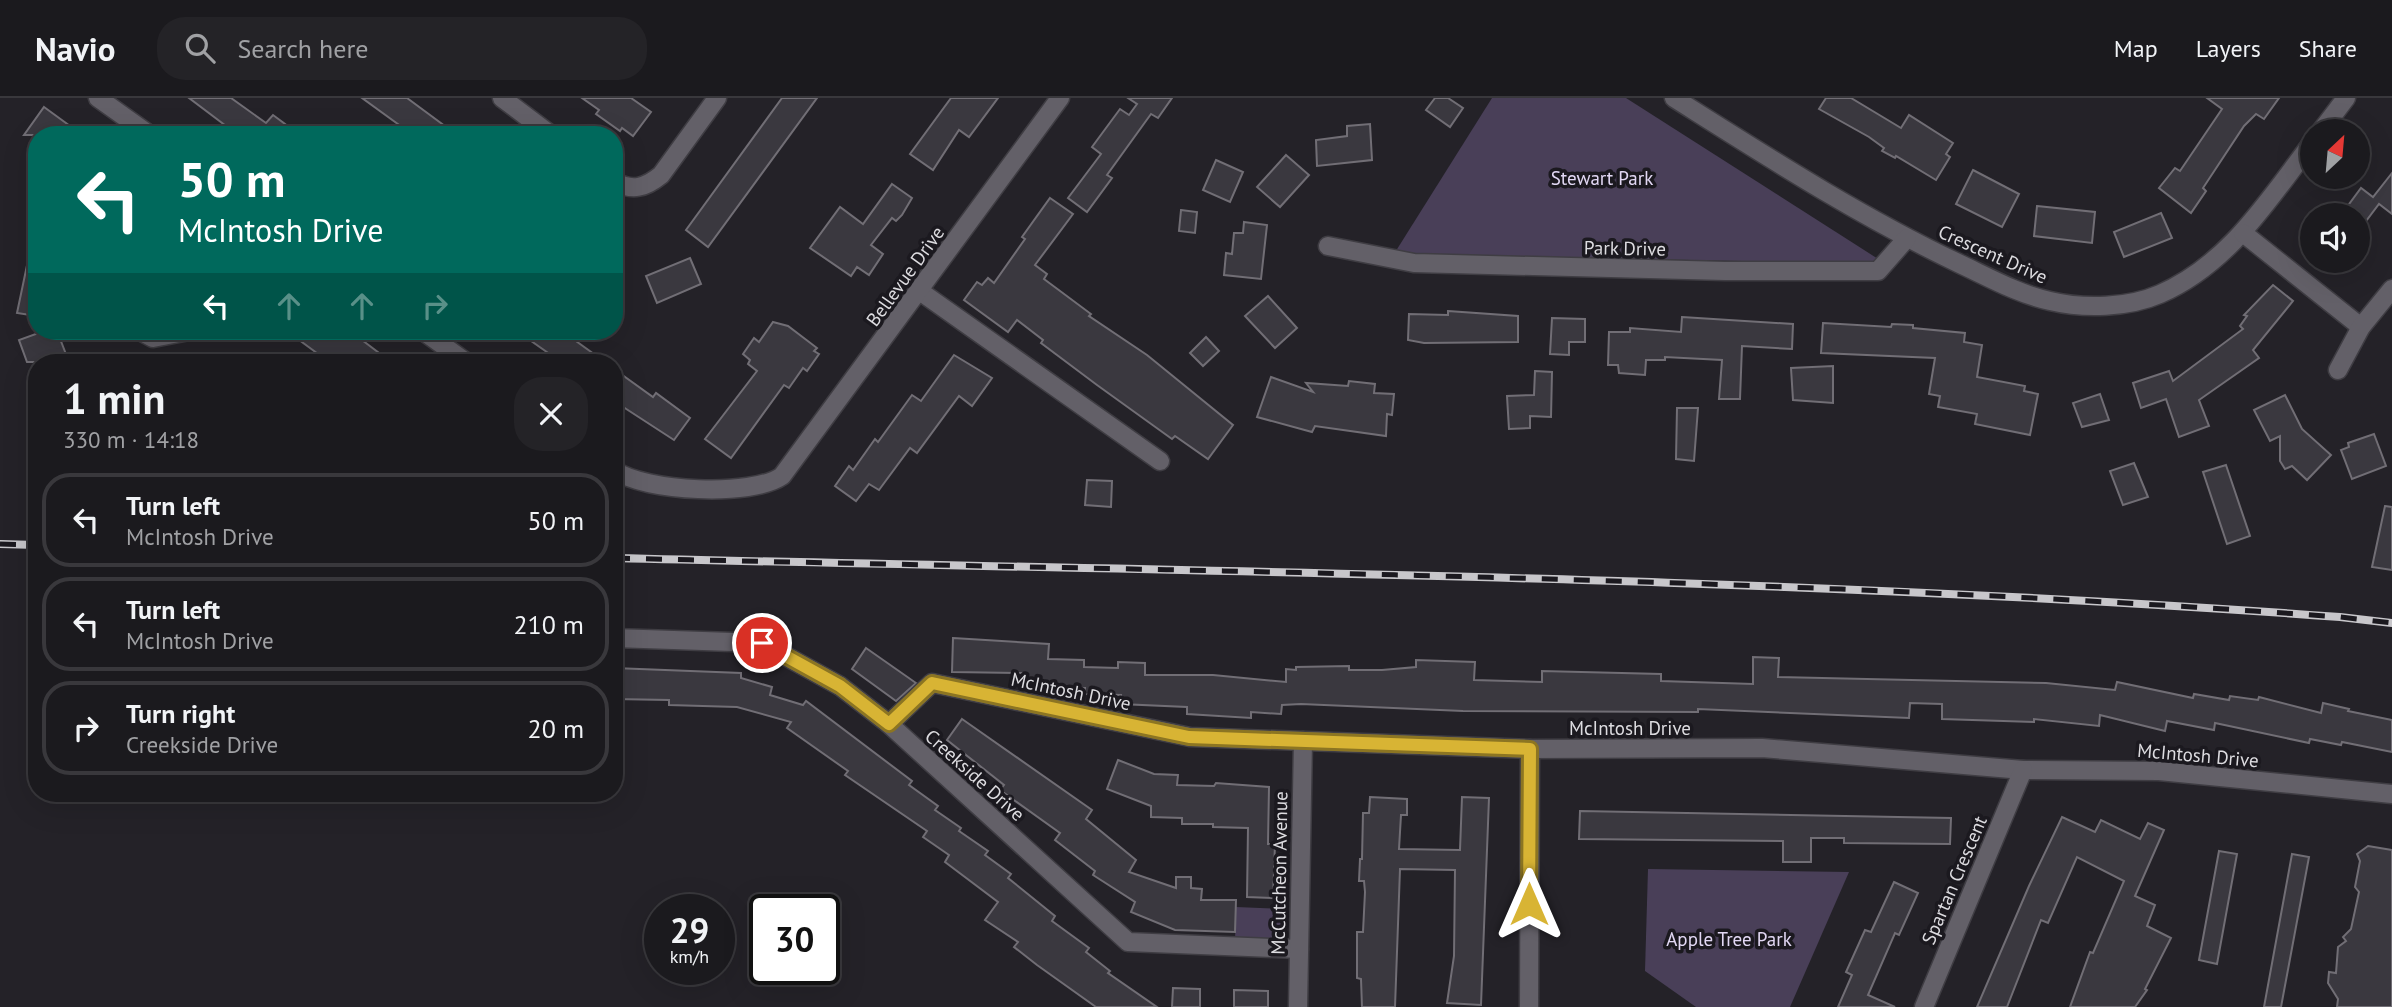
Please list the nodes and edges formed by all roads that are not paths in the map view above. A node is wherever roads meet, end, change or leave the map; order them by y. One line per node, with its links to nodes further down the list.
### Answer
1 (98, 98): 8 (street)
2 (502, 98): 9 (street)
3 (717, 98): 11 (street)
4 (1060, 98): 16 (street, Bellevue Drive)
5 (1674, 98): 13 (street, Crescent Drive)
6 (2346, 98): 7 (street)
7 (2329, 119)
8 (137, 126)
9 (539, 126)
10 (2300, 159): 12 (street, Crescent Drive)
11 (623, 185)
12 (2243, 233): 13 (street, Crescent Drive); 17 (street)
13 (1906, 238): 14 (street, Park Drive)
14 (1328, 246)
15 (2392, 289): 17 (street)
16 (920, 292): 21 (street); 22 (street, Bellevue Drive)
17 (2361, 327): 20 (street)
18 (435, 340): 19 (street)
19 (455, 354)
20 (2337, 370)
21 (1160, 461)
22 (623, 476)
23 (623, 638): 24 (street, Creekside Drive)
24 (889, 724): 25 (street, McIntosh Drive); 29 (street, Creekside Drive)
25 (1303, 741): 26 (street, McIntosh Drive); 29 (street, McCutcheon Avenue)
26 (1530, 749): 27 (street, McIntosh Drive); 31 (street)
27 (2023, 770): 28 (street, McIntosh Drive); 32 (street, Spartan Crescent)
28 (2392, 794)
29 (1299, 948): 30 (street, McCutcheon Avenue)
30 (1298, 1007)
31 (1529, 1007)
32 (1924, 1007)

